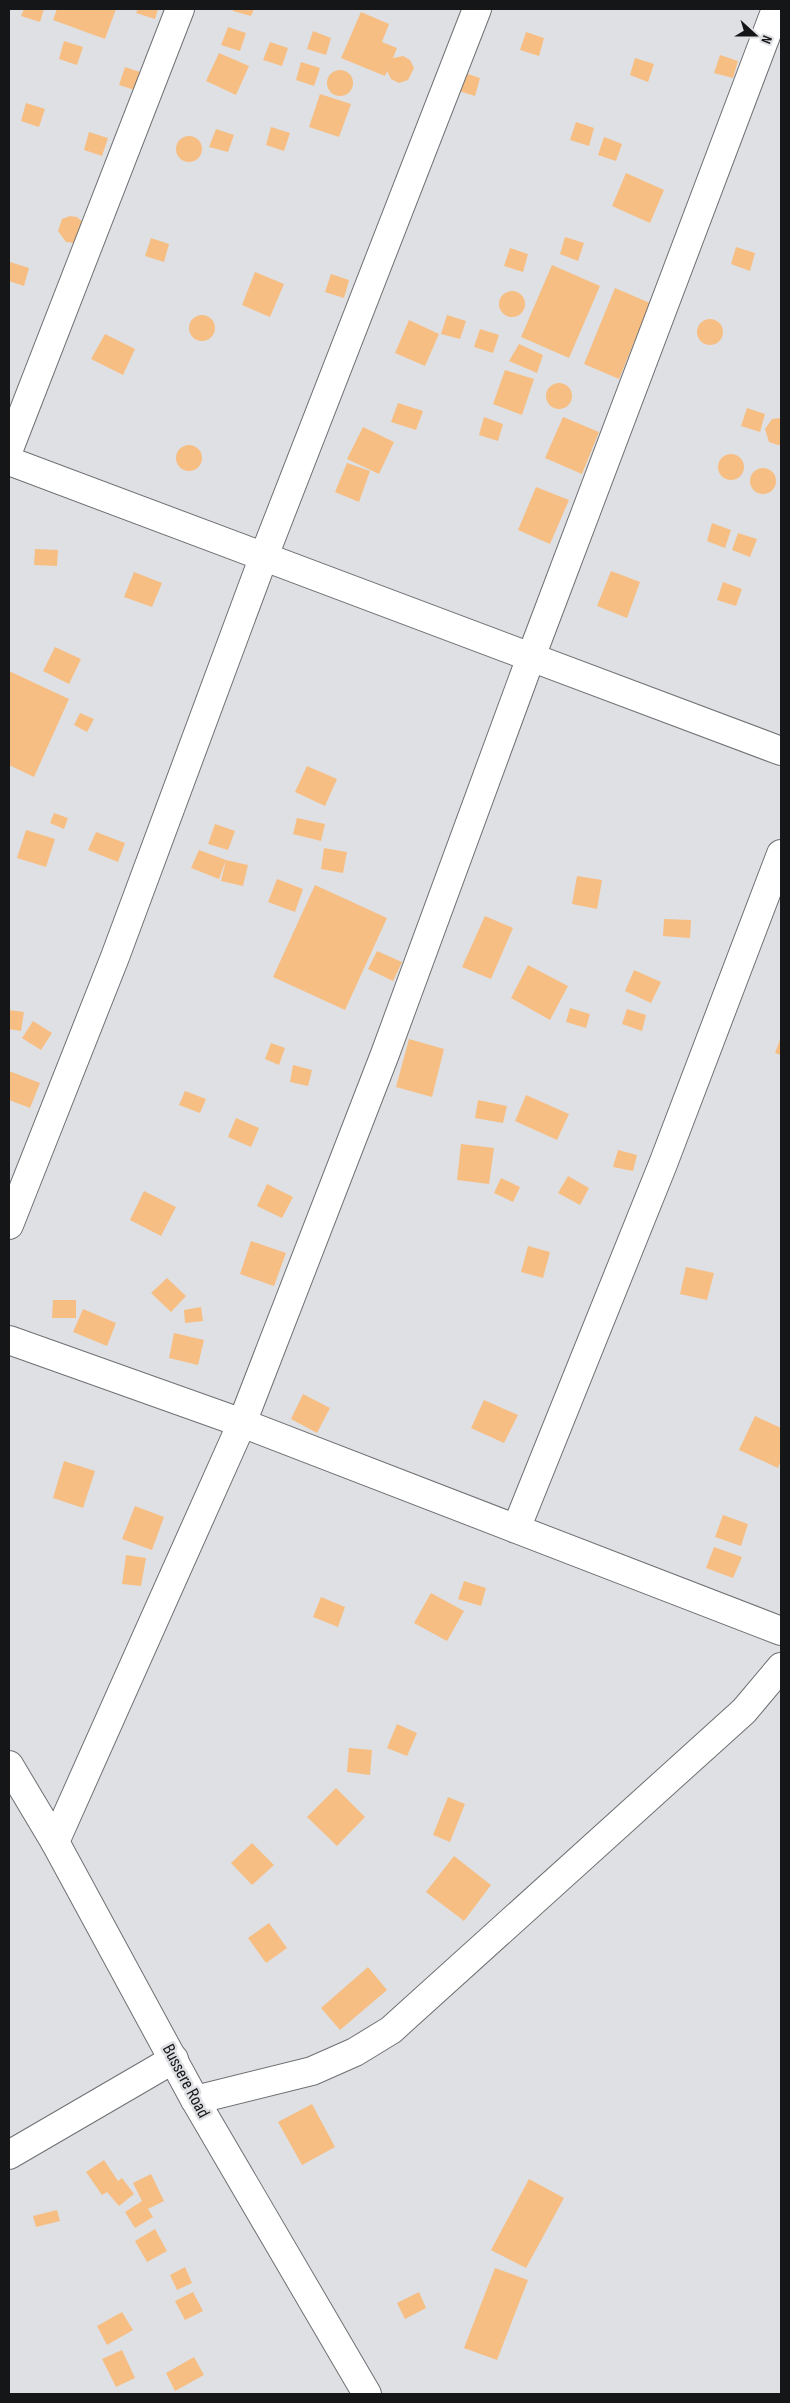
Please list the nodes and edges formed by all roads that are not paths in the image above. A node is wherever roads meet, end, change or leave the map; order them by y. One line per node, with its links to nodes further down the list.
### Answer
1 (180, 9): 4 (street)
2 (477, 9): 6 (street)
3 (776, 9): 7 (street)
4 (9, 449)
5 (9, 461): 6 (street)
6 (264, 556): 7 (street); 10 (street)
7 (531, 657): 8 (street); 12 (street)
8 (781, 751)
9 (781, 854): 13 (street)
10 (9, 1226)
11 (9, 1340): 12 (street)
12 (242, 1424): 13 (street); 17 (street)
13 (516, 1529): 14 (street)
14 (781, 1631)
15 (781, 1667): 19 (street)
16 (9, 1765): 17 (street, Bussere Road)
17 (55, 1842): 18 (street, Bussere Road)
18 (174, 2059): 19 (street, Bussere Road); 20 (street)
19 (195, 2100): 21 (street, Bussere Road)
20 (9, 2155)
21 (367, 2394)

